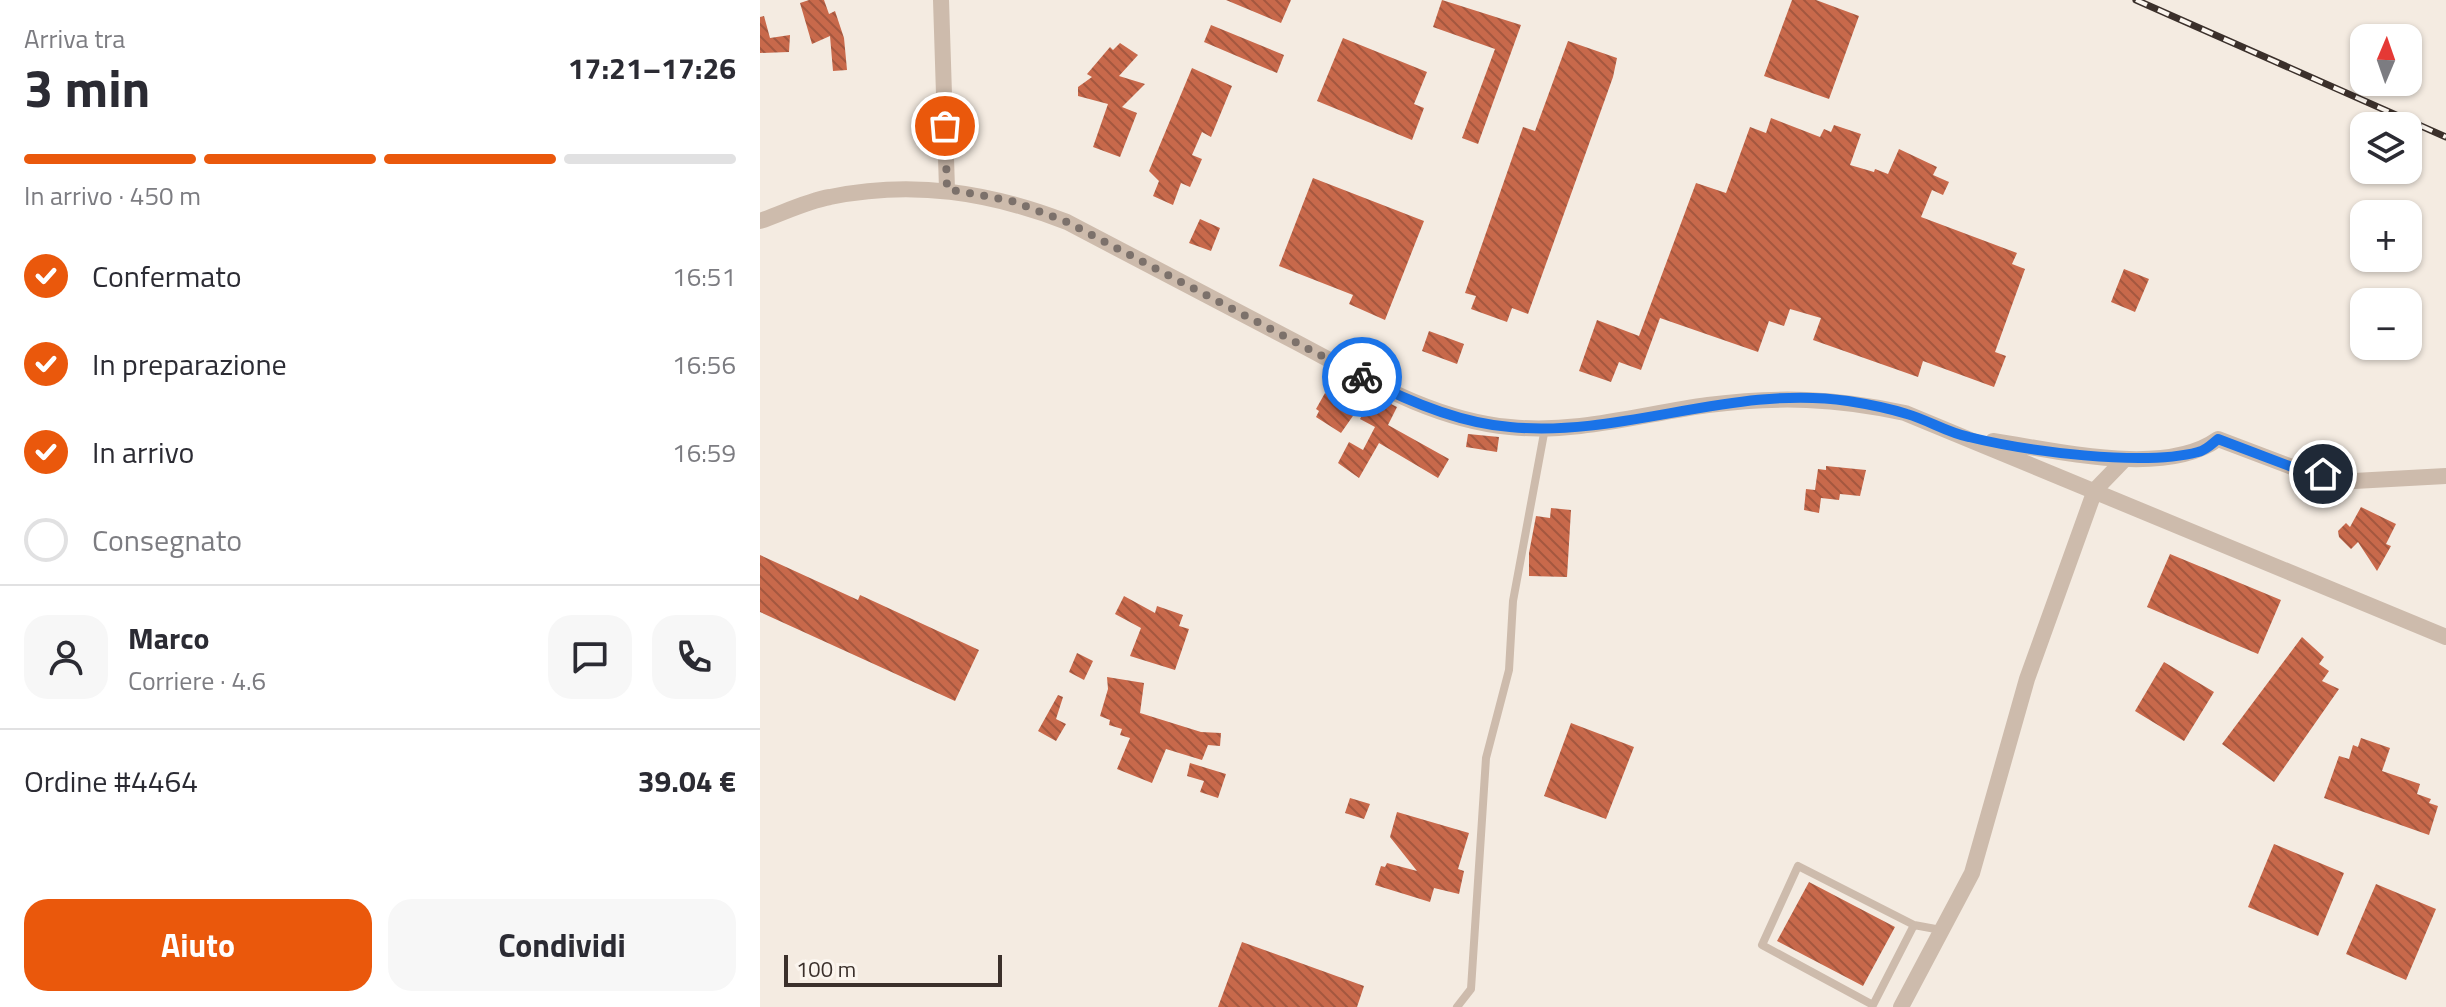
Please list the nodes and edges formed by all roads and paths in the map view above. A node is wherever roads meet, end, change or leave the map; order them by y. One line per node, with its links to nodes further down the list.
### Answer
1 (941, 0): 2 (street)
2 (947, 189): 3 (street); 4 (street)
3 (760, 221)
4 (1545, 427): 5 (street); 12 (lane)
5 (1968, 437): 6 (street); 8 (street)
6 (2124, 460): 7 (street); 8 (street)
7 (2446, 476)
8 (2095, 490): 9 (street); 11 (street)
9 (2446, 637)
10 (1914, 925): 10 (lane); 11 (lane)
11 (1941, 930): 13 (street)
12 (1457, 1007)
13 (1901, 1007)

